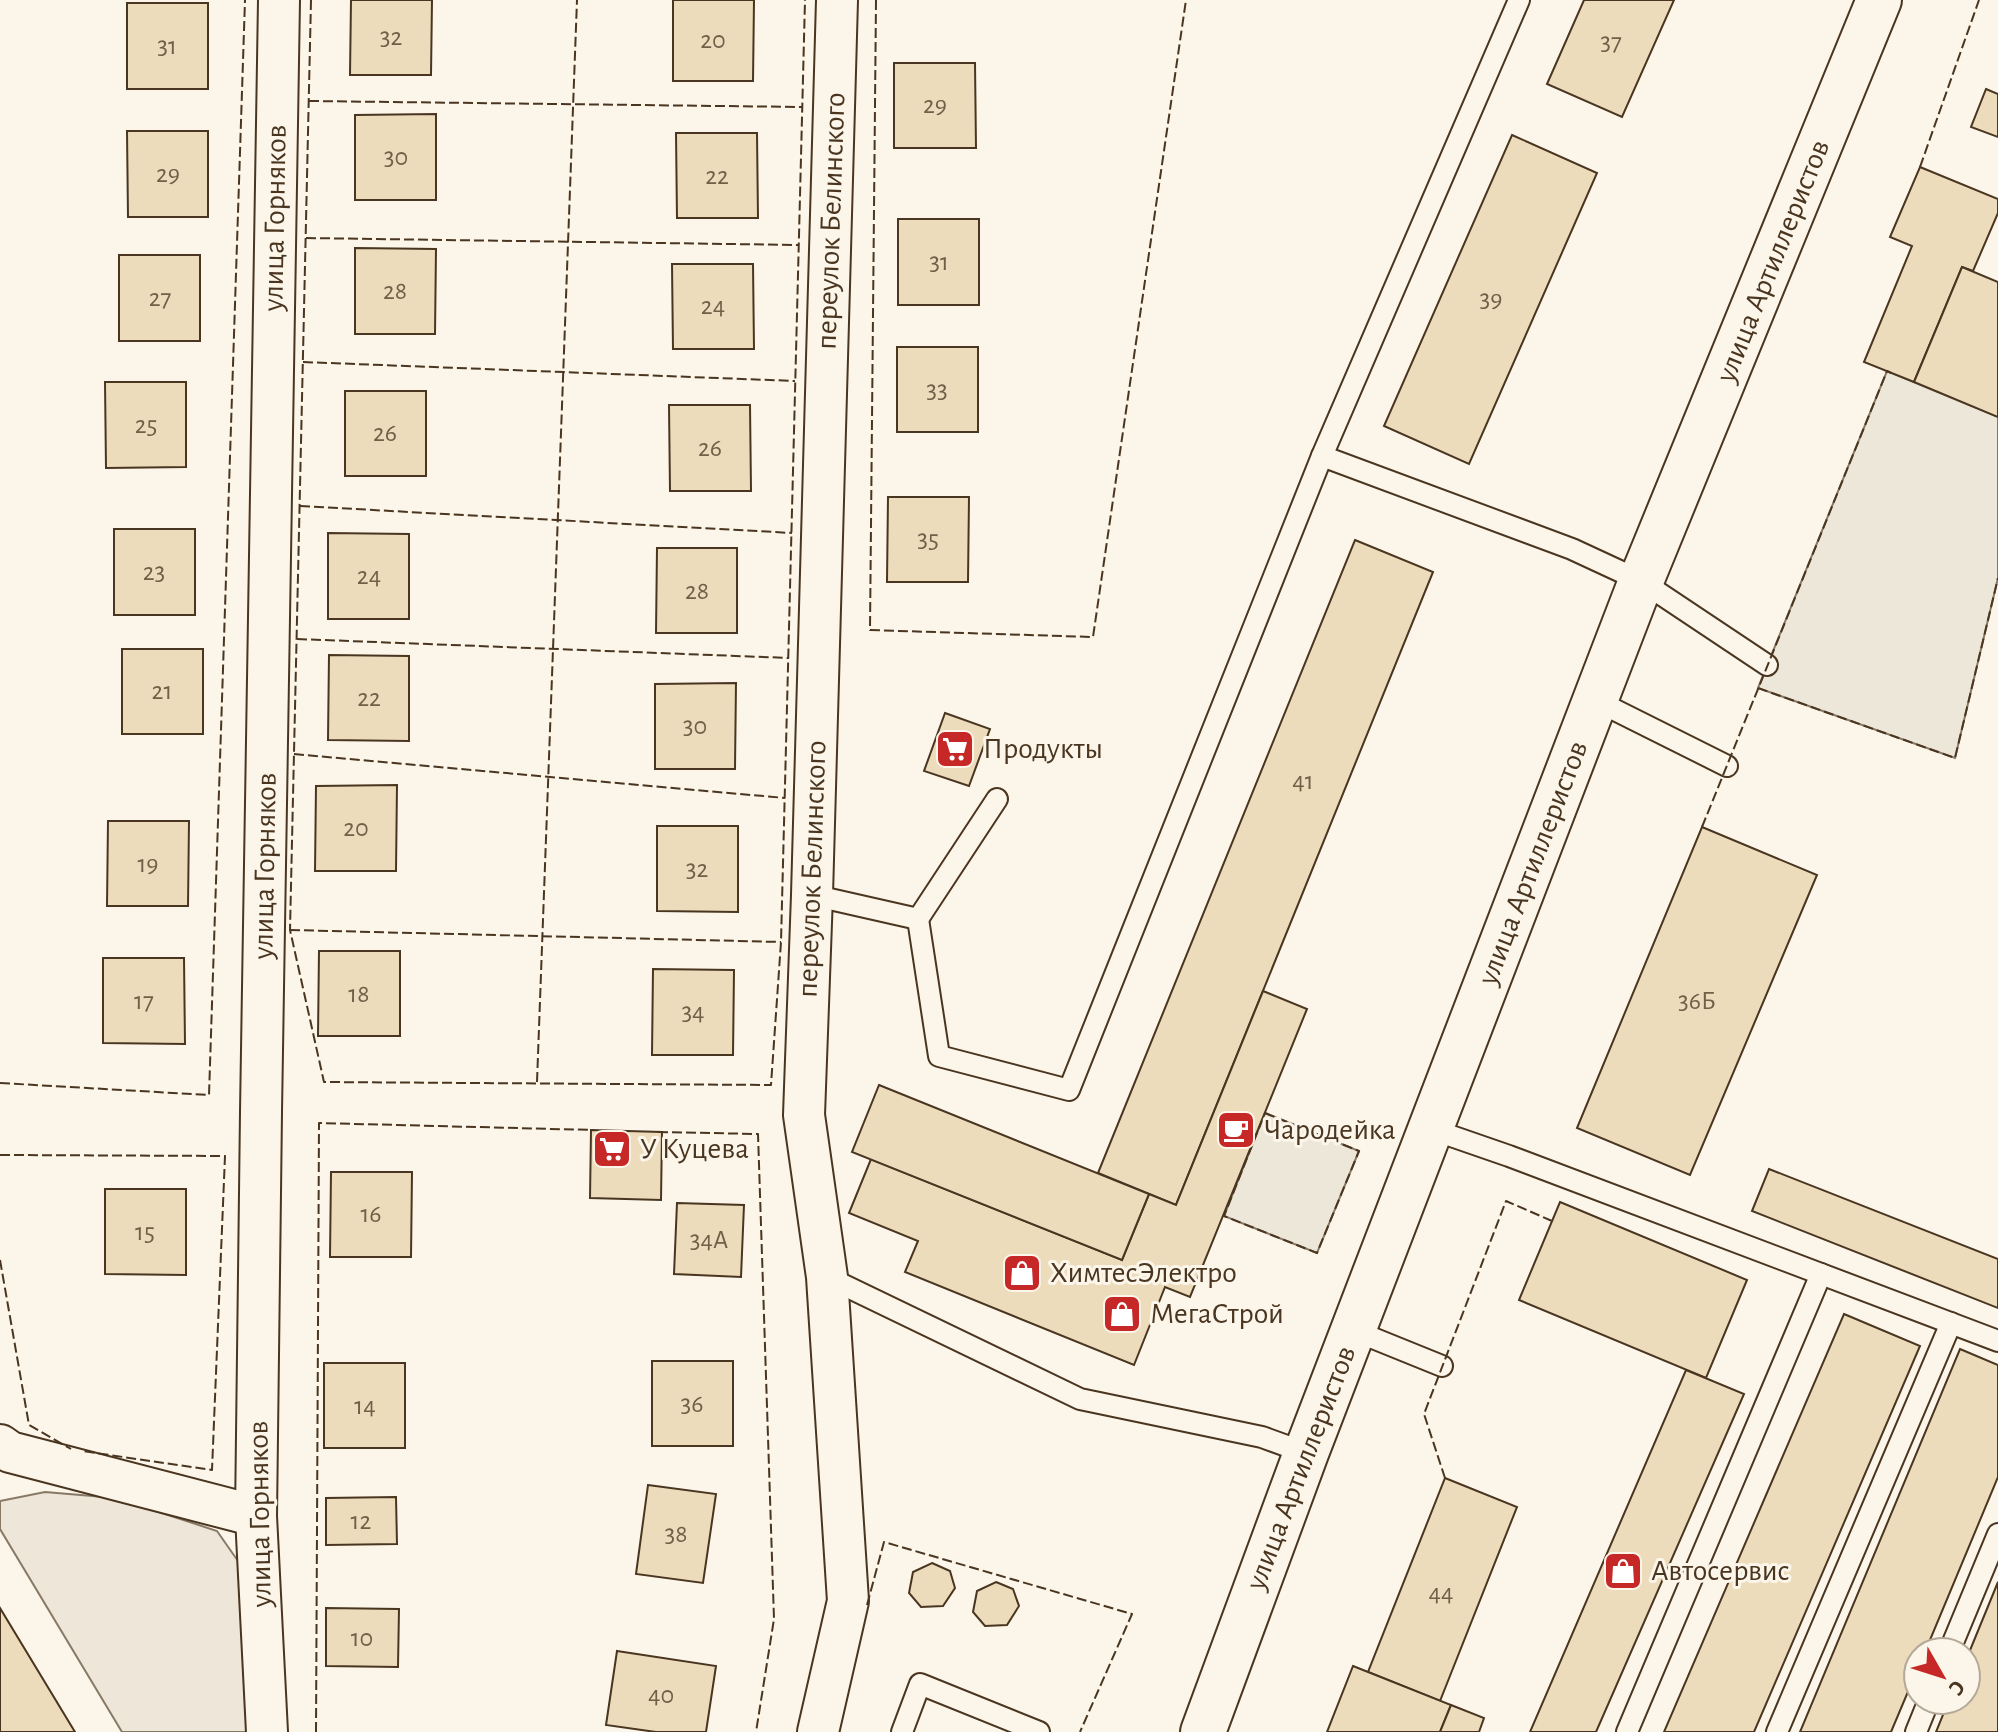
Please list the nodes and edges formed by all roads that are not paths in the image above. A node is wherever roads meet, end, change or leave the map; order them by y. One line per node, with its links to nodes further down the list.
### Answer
1 (279, 0): 22 (street, улица Горняков)
2 (837, 0): 11 (street, переулок Белинского)
3 (1519, 0): 5 (lane)
4 (1879, 0): 6 (street, улица Артиллеристов)
5 (1322, 456): 6 (lane); 12 (lane)
6 (1641, 581): 7 (lane); 8 (street, улица Артиллеристов)
7 (1767, 665)
8 (1595, 700): 9 (lane); 13 (street, улица Артиллеристов)
9 (1727, 766)
10 (997, 799): 12 (lane)
11 (812, 895): 12 (lane); 15 (street, переулок Белинского)
12 (918, 919)
13 (1431, 1129): 14 (lane); 17 (street, улица Артиллеристов)
14 (1821, 1274): 16 (lane); 30 (lane)
15 (827, 1277): 21 (lane); 26 (street, переулок Белинского)
16 (1951, 1323): 18 (lane); 31 (lane)
17 (1353, 1330): 19 (lane); 21 (street, улица Артиллеристов)
18 (1998, 1341)
19 (1442, 1366)
20 (0, 1445): 22 (street)
21 (1306, 1453): 29 (street, улица Артиллеристов)
22 (256, 1516): 25 (street, улица Горняков)
23 (1998, 1534): 24 (lane)
24 (1956, 1636)
25 (267, 1732)
26 (818, 1732)
27 (902, 1732): 28 (lane)
28 (1039, 1732)
29 (1203, 1732)
30 (1627, 1732)
31 (1777, 1732)

